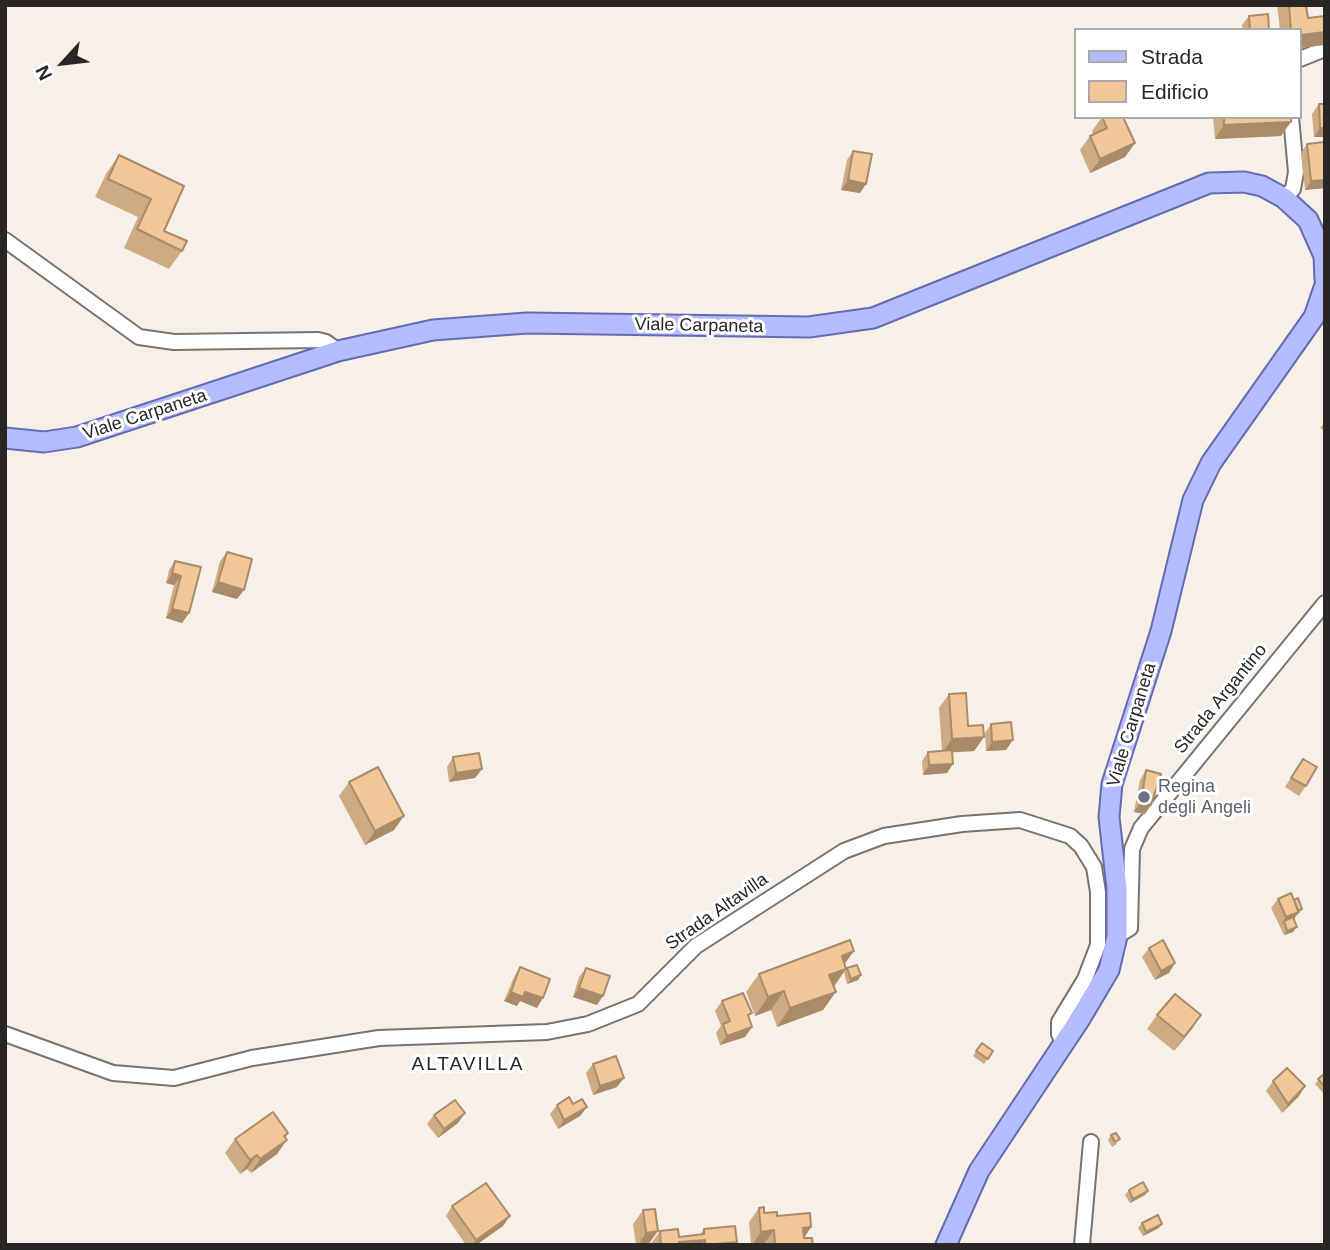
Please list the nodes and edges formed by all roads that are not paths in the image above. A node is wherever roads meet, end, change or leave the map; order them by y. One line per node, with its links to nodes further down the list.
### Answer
1 (1325, 49): 2 (street)
2 (1302, 58)
3 (1291, 119): 4 (street)
4 (1284, 198): 6 (main road, Viale Carpaneta); 7 (main road, Viale Carpaneta)
5 (5, 240): 7 (street)
6 (1325, 283): 10 (main road, Viale Carpaneta)
7 (338, 351): 8 (main road, Viale Carpaneta)
8 (5, 438)
9 (1325, 603): 10 (street, Strada Argantino)
10 (1117, 936): 12 (main road, Viale Carpaneta)
11 (5, 1034): 12 (street, Strada Altavilla)
12 (1064, 1044): 14 (main road, Viale Carpaneta)
13 (1091, 1142): 15 (street)
14 (947, 1245)
15 (1082, 1245)

